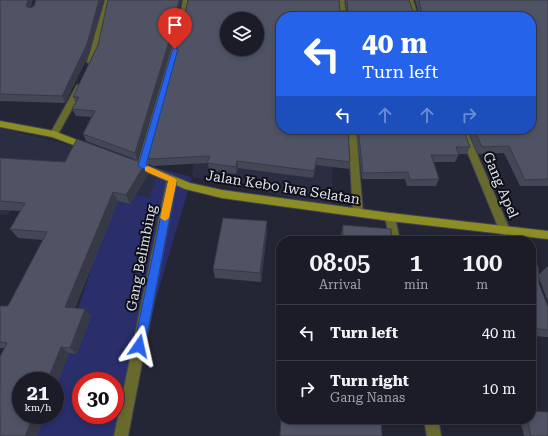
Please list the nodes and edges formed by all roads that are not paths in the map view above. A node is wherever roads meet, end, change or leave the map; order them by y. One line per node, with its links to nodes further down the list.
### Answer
1 (108, 0): 8 (street)
2 (186, 0): 13 (street)
3 (341, 0): 5 (street)
4 (410, 0): 6 (street)
5 (342, 12)
6 (414, 12)
7 (0, 124): 8 (street)
8 (54, 134): 11 (street)
9 (352, 134): 15 (street)
10 (464, 134): 17 (street, Gang Apel)
11 (98, 151)
12 (127, 161): 13 (street, Jalan Kebo Iwa Selatan)
13 (142, 166): 14 (street, Jalan Kebo Iwa Selatan)
14 (172, 180): 15 (street, Jalan Kebo Iwa Selatan); 21 (street, Gang Belimbing)
15 (358, 213): 16 (street, Jalan Kebo Iwa Selatan)
16 (390, 217): 17 (street, Jalan Kebo Iwa Selatan); 19 (street)
17 (512, 234): 18 (street, Jalan Kebo Iwa Selatan)
18 (548, 235)
19 (394, 236)
20 (432, 424): 22 (street)
21 (121, 436)
22 (434, 436)

